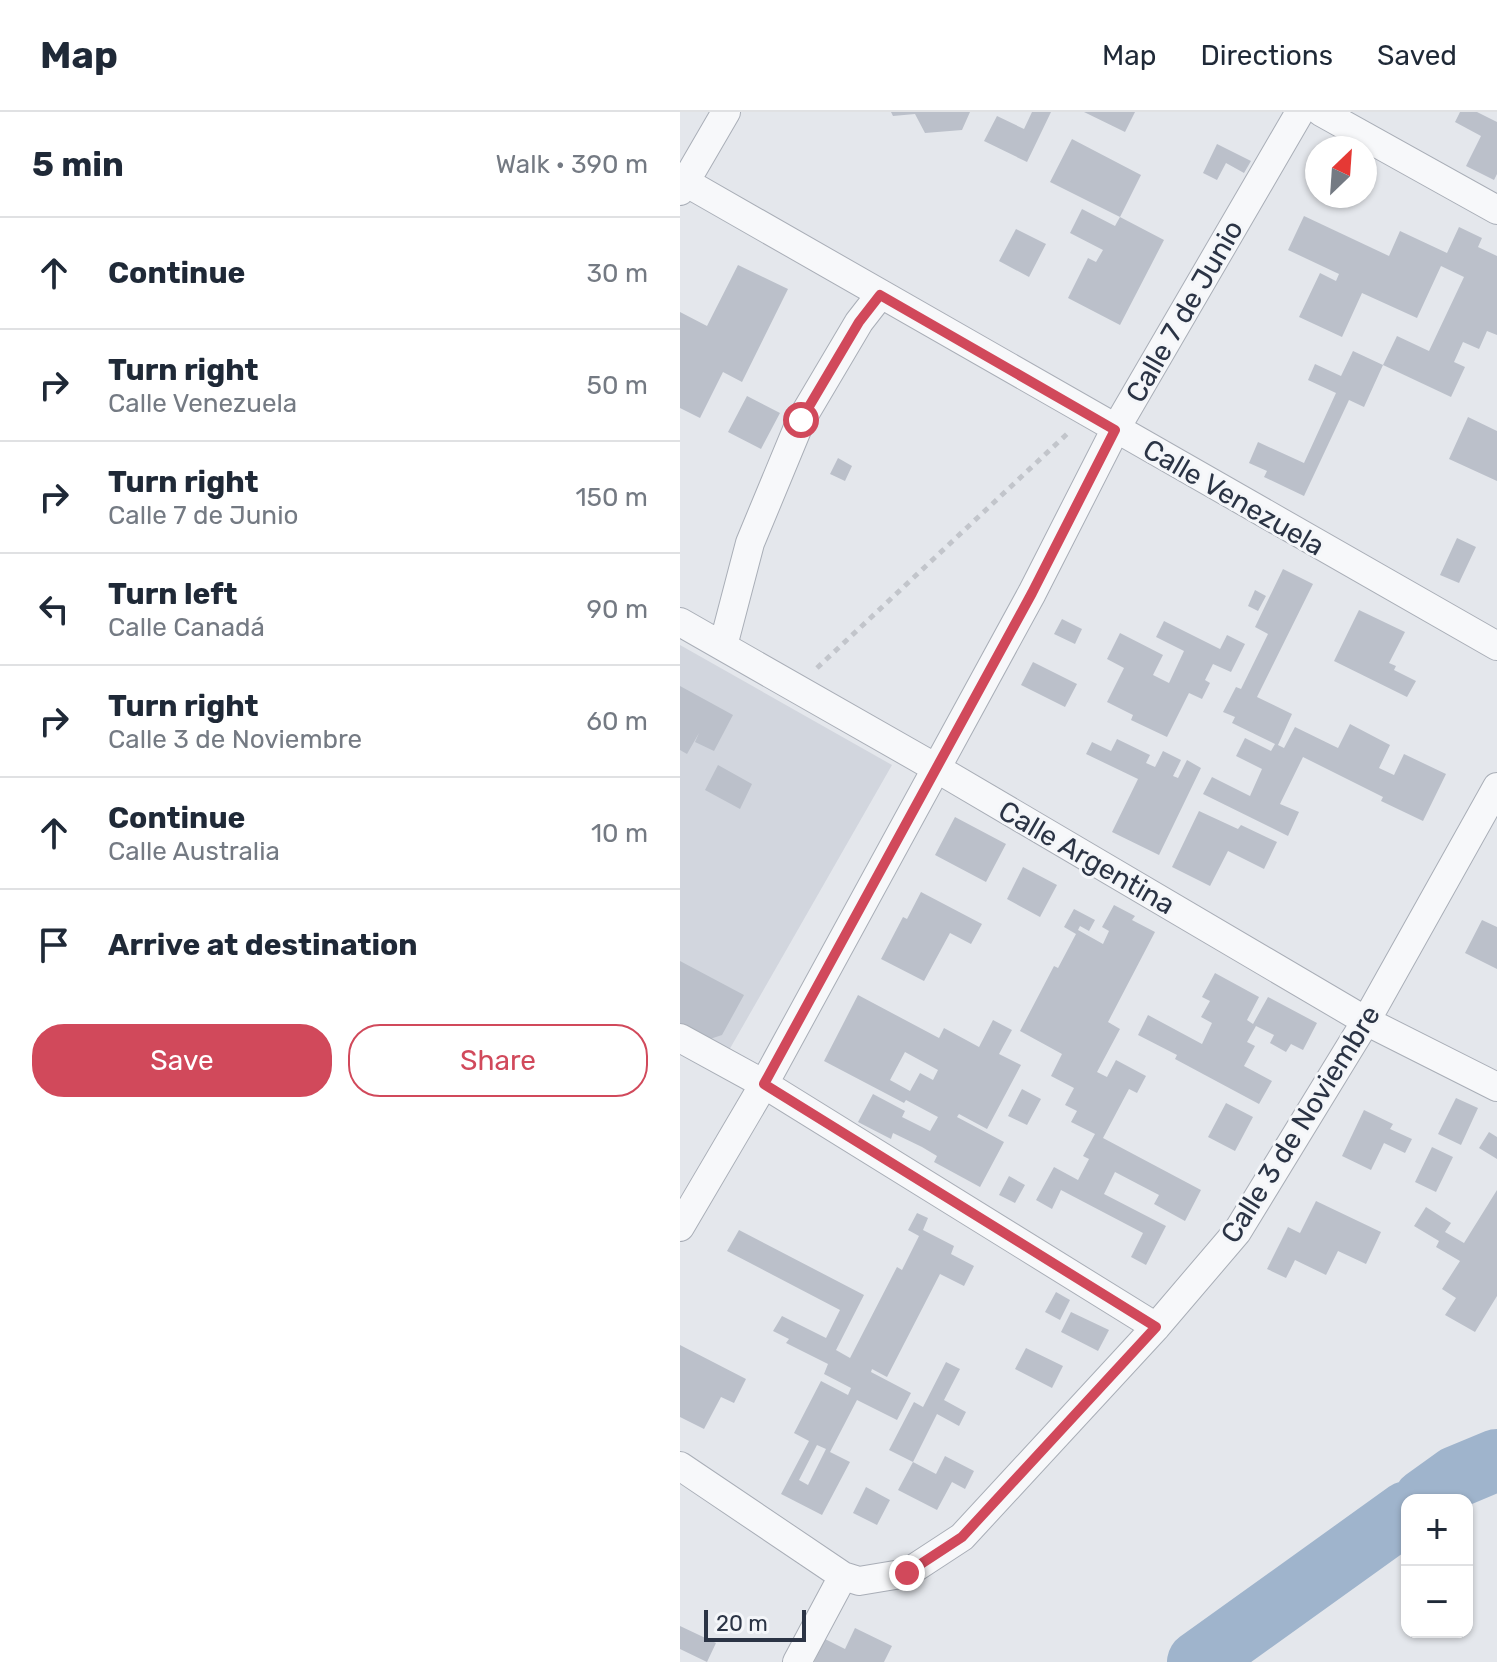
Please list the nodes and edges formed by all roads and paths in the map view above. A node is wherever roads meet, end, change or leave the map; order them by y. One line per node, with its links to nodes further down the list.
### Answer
1 (726, 112): 4 (street)
2 (1300, 112): 8 (street, Calle 7 de Junio)
3 (1321, 112): 5 (street)
4 (682, 184): 6 (street, Calle Venezuela)
5 (1497, 210)
6 (880, 295): 7 (street, Calle Venezuela); 10 (street)
7 (1088, 414): 8 (street, Calle Venezuela); 12 (path)
8 (1115, 430): 11 (street, Calle Venezuela); 13 (street, Calle 7 de Junio)
9 (680, 622): 10 (street, Calle Argentina)
10 (723, 646): 12 (street, Calle Argentina)
11 (1497, 646)
12 (796, 688): 13 (street, Calle Argentina)
13 (936, 768): 15 (street, Calle Argentina); 17 (street, Calle 7 de Junio)
14 (1497, 787): 15 (street, Calle 3 de Noviembre)
15 (1366, 1021): 18 (street, Calle Argentina); 20 (street, Calle 3 de Noviembre)
16 (680, 1038): 17 (street)
17 (764, 1084): 19 (street, Calle 7 de Junio); 20 (street)
18 (1497, 1087)
19 (680, 1227)
20 (1156, 1327): 22 (street, Calle 3 de Noviembre)
21 (680, 1466): 22 (street)
22 (843, 1576): 23 (street)
23 (797, 1662)

